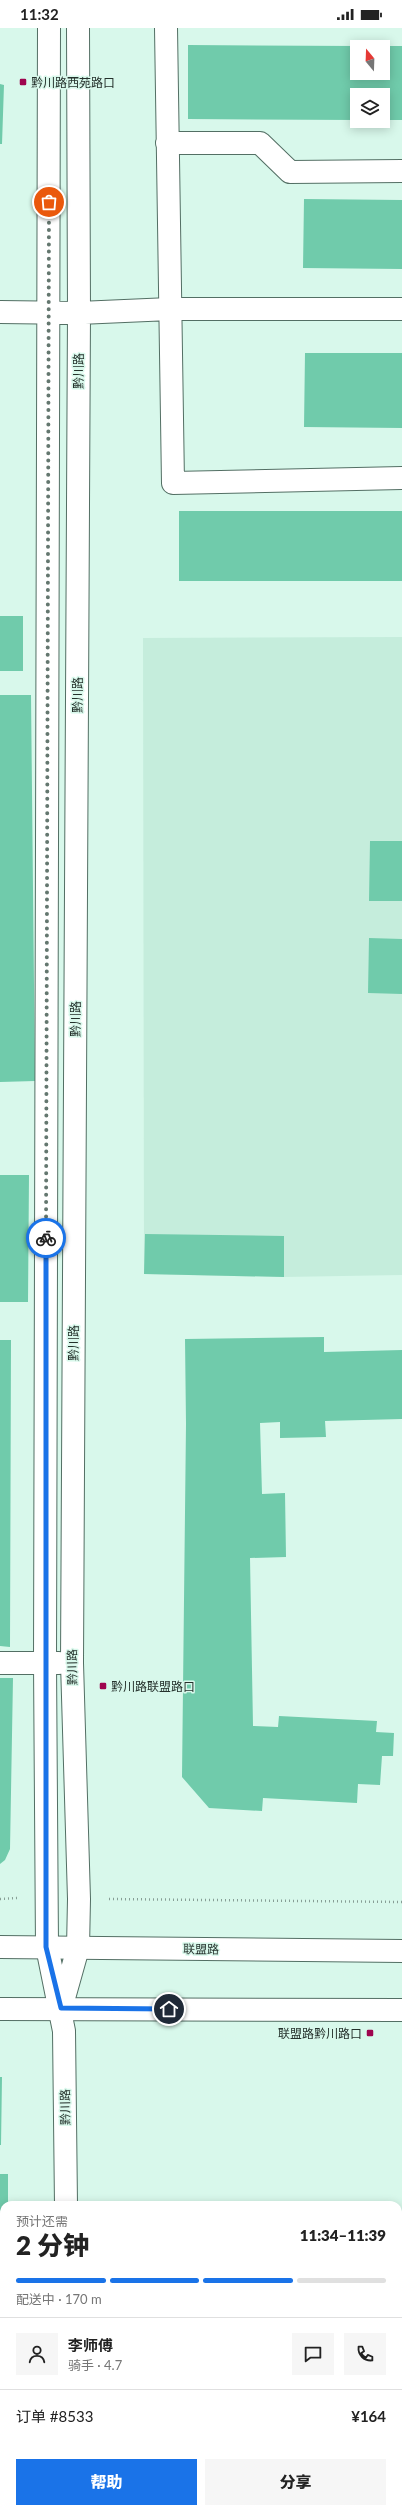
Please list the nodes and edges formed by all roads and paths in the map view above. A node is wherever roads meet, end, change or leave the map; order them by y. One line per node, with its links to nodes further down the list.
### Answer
1 (49, 28): 9 (street, 黔川路)
2 (78, 28): 10 (street, 黔川路)
3 (166, 28): 4 (street)
4 (167, 143): 5 (street); 6 (street)
5 (402, 171)
6 (170, 309): 7 (street); 10 (street); 11 (street)
7 (402, 309)
8 (0, 312): 9 (street)
9 (49, 313): 10 (street); 13 (street, 黔川路)
10 (79, 313): 14 (street, 黔川路)
11 (402, 478)
12 (0, 1663): 13 (street)
13 (45, 1663): 14 (street); 16 (street, 黔川路)
14 (72, 1663): 17 (street, 黔川路)
15 (0, 1898): 16 (path)
16 (47, 1898): 20 (street, 黔川路)
17 (79, 1899): 18 (path); 21 (street, 黔川路)
18 (402, 1902)
19 (0, 1947): 20 (street, 联盟路)
20 (46, 1947): 21 (street, 联盟路); 23 (street, 黔川路)
21 (78, 1948): 22 (street, 联盟路); 23 (street, 黔川路)
22 (402, 1951)
23 (61, 2008): 24 (street); 25 (street); 26 (street, 黔川路)
24 (0, 2009)
25 (402, 2010)
26 (66, 2201)

